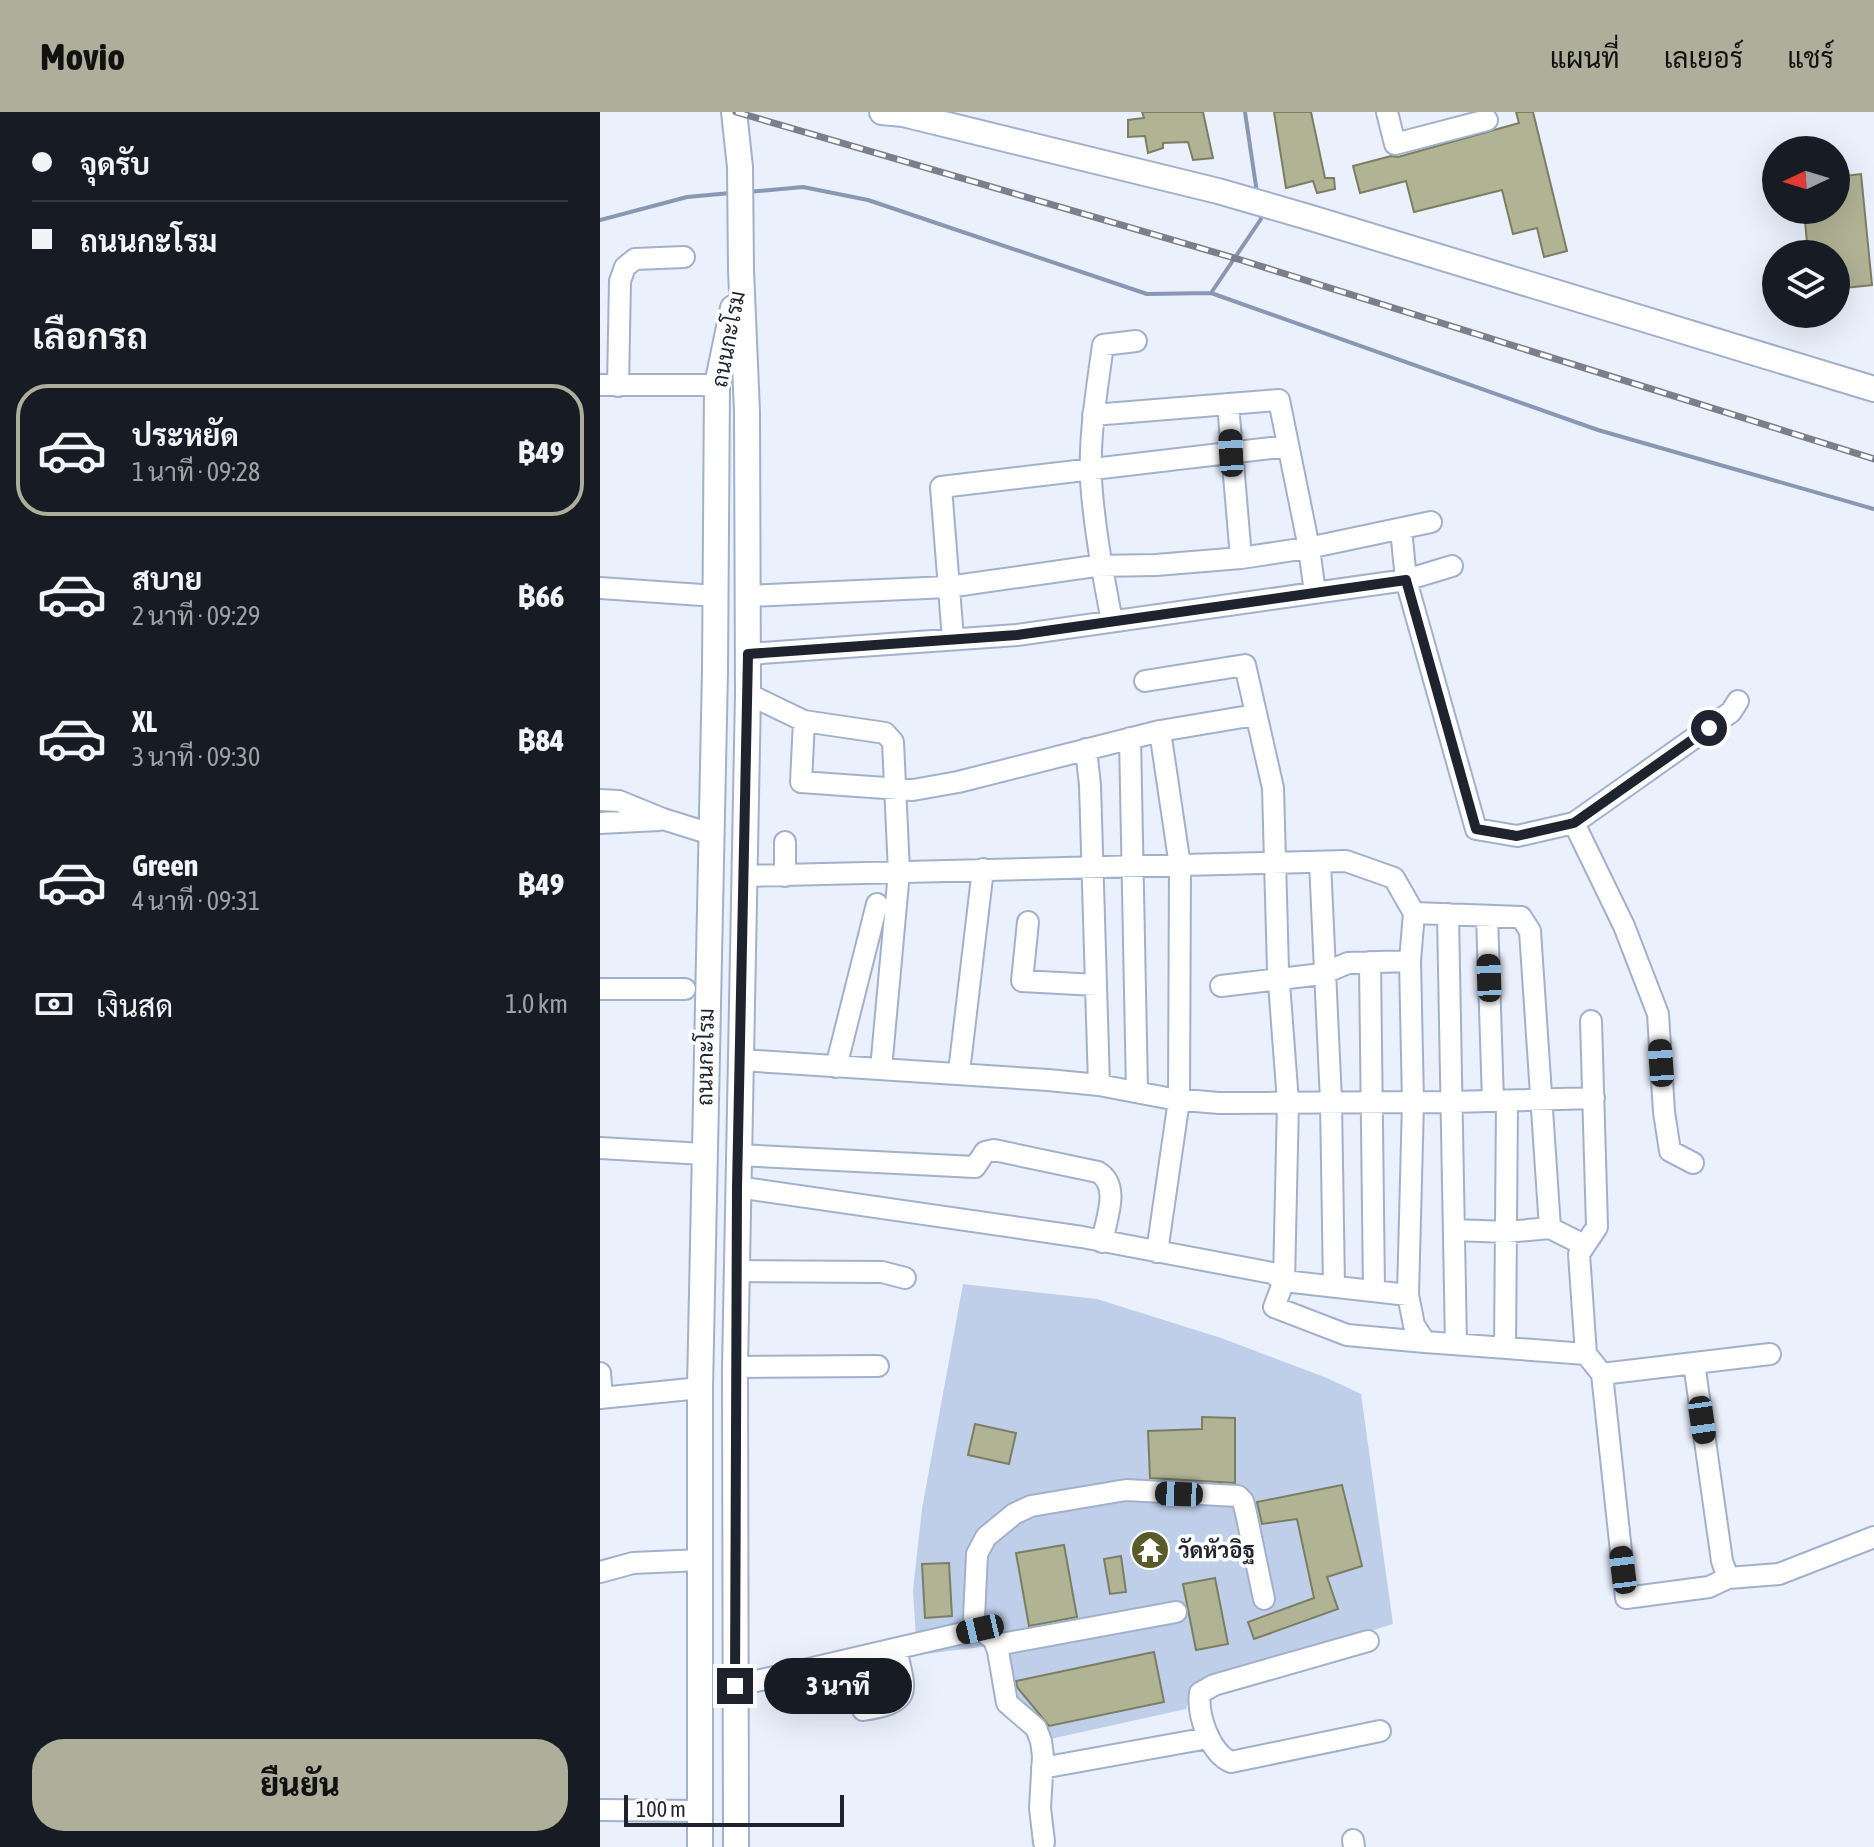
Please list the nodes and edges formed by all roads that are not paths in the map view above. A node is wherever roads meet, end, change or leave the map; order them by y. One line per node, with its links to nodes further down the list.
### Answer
1 (734, 112): 6 (main road, ถนนกะโรม)
2 (882, 112): 10 (main road)
3 (1387, 112): 4 (street)
4 (1487, 120)
5 (684, 257): 9 (street)
6 (741, 270): 8 (main road, ถนนกะโรม); 27 (main road, ถนนกะโรม)
7 (1136, 341): 12 (street)
8 (717, 385): 9 (street); 26 (main road, ถนนกะโรม)
9 (609, 386)
10 (1874, 389)
11 (1228, 404): 12 (street); 13 (street); 14 (street)
12 (1093, 415): 15 (street)
13 (1288, 446): 14 (street); 18 (street)
14 (1231, 453): 15 (street); 19 (street)
15 (1092, 470): 20 (street); 23 (street)
16 (1431, 522): 17 (street)
17 (1401, 529): 18 (street); 22 (street)
18 (1309, 548): 19 (street); 25 (street)
19 (1241, 558): 20 (street)
20 (1102, 566): 23 (street); 28 (street)
21 (1452, 566): 22 (street)
22 (1406, 580): 25 (street); 43 (street)
23 (948, 587): 27 (street); 29 (street)
24 (600, 588): 26 (street)
25 (1315, 593): 28 (street)
26 (716, 596): 27 (main road); 44 (main road, ถนนกะโรม)
27 (748, 596): 30 (main road, ถนนกะโรม)
28 (1112, 621): 29 (street)
29 (953, 639): 30 (street)
30 (748, 654): 32 (main road, ถนนกะโรม)
31 (1145, 681): 34 (street)
32 (748, 694): 35 (street); 53 (main road, ถนนกะโรม)
33 (1738, 701): 43 (street)
34 (1255, 715): 36 (street); 47 (street)
35 (804, 721): 39 (street); 39 (street)
36 (1160, 731): 37 (street); 48 (street)
37 (1130, 738): 38 (street); 50 (street)
38 (1086, 749): 39 (street); 49 (street)
39 (896, 790): 52 (street)
40 (600, 800): 41 (street)
41 (663, 819): 42 (street); 44 (street)
42 (600, 823)
43 (1574, 823): 87 (street)
44 (711, 834): 85 (main road, ถนนกะโรม)
45 (785, 842): 54 (street)
46 (1320, 862): 47 (street); 56 (street); 62 (street)
47 (1276, 863): 48 (street); 63 (street)
48 (1180, 866): 50 (street); 77 (street)
49 (1092, 867): 50 (street); 51 (street); 64 (street)
50 (1134, 867): 74 (street)
51 (983, 869): 52 (street); 72 (street)
52 (899, 872): 54 (street); 71 (street)
53 (745, 876): 54 (street); 69 (main road, ถนนกะโรม)
54 (785, 876)
55 (877, 904): 70 (street)
56 (1414, 913): 57 (street); 60 (street)
57 (1448, 914): 58 (street); 83 (street)
58 (1487, 916): 76 (street); 79 (street)
59 (1028, 922): 64 (street)
60 (1410, 961): 61 (street); 82 (street)
61 (1370, 962): 62 (street); 81 (street)
62 (1327, 972): 63 (street); 78 (street)
63 (1278, 979): 65 (street); 80 (street)
64 (1096, 985): 73 (street)
65 (1221, 986)
66 (600, 989): 67 (street)
67 (685, 989)
68 (1591, 1021): 75 (street)
69 (741, 1060): 70 (street); 86 (main road, ถนนกะโรม)
70 (836, 1067): 71 (street)
71 (881, 1069): 72 (street)
72 (959, 1072): 73 (street)
73 (1099, 1085): 74 (street)
74 (1137, 1092): 77 (street)
75 (1594, 1098): 76 (street); 93 (street)
76 (1541, 1099): 79 (street); 89 (street)
77 (1179, 1100): 80 (street); 94 (street)
78 (1331, 1101): 80 (street); 81 (street); 98 (street)
79 (1500, 1101): 83 (street); 91 (street)
80 (1288, 1102): 97 (street)
81 (1374, 1102): 82 (street); 99 (street)
82 (1413, 1102): 83 (street); 100 (street)
83 (1452, 1102): 90 (street)
84 (600, 1148): 85 (street)
85 (704, 1154): 86 (main road); 111 (main road, ถนนกะโรม)
86 (738, 1155): 88 (main road, ถนนกะโรม); 92 (street)
87 (1693, 1163)
88 (737, 1187): 92 (street); 95 (main road, ถนนกะโรม)
89 (1550, 1228): 91 (street); 93 (street)
90 (1454, 1230): 91 (street); 102 (street)
91 (1506, 1232): 103 (street)
92 (1102, 1242): 94 (street)
93 (1584, 1245): 104 (street)
94 (1157, 1252): 97 (street)
95 (736, 1271): 96 (street); 108 (main road, ถนนกะโรม)
96 (905, 1278)
97 (1284, 1281): 98 (street); 101 (street)
98 (1334, 1287): 99 (street)
99 (1374, 1291): 100 (street)
100 (1408, 1295): 101 (street)
101 (1425, 1342): 102 (street)
102 (1456, 1344): 103 (street)
103 (1505, 1348): 104 (street)
104 (1586, 1354): 110 (street)
105 (1770, 1354): 106 (street)
106 (1694, 1363): 110 (street); 116 (street)
107 (878, 1366): 108 (street)
108 (735, 1367): 123 (main road, ถนนกะโรม)
109 (600, 1373): 112 (street)
110 (1602, 1374): 116 (street)
111 (700, 1388): 112 (street); 114 (main road, ถนนกะโรม)
112 (601, 1398)
113 (1874, 1537): 116 (street)
114 (700, 1560): 115 (street); 129 (main road, ถนนกะโรม)
115 (600, 1572)
116 (1728, 1578)
117 (1264, 1599): 119 (street)
118 (1176, 1612): 121 (street)
119 (980, 1629): 121 (street); 122 (street)
120 (1368, 1641): 126 (street)
121 (996, 1645): 127 (street)
122 (896, 1649): 123 (street); 124 (street)
123 (735, 1686): 132 (main road, ถนนกะโรม)
124 (863, 1710)
125 (1380, 1731): 126 (street)
126 (1208, 1738): 127 (street)
127 (1042, 1768): 130 (street)
128 (600, 1810): 129 (street)
129 (699, 1811): 131 (main road, ถนนกะโรม)
130 (1044, 1842)
131 (700, 1847)
132 (736, 1847)

